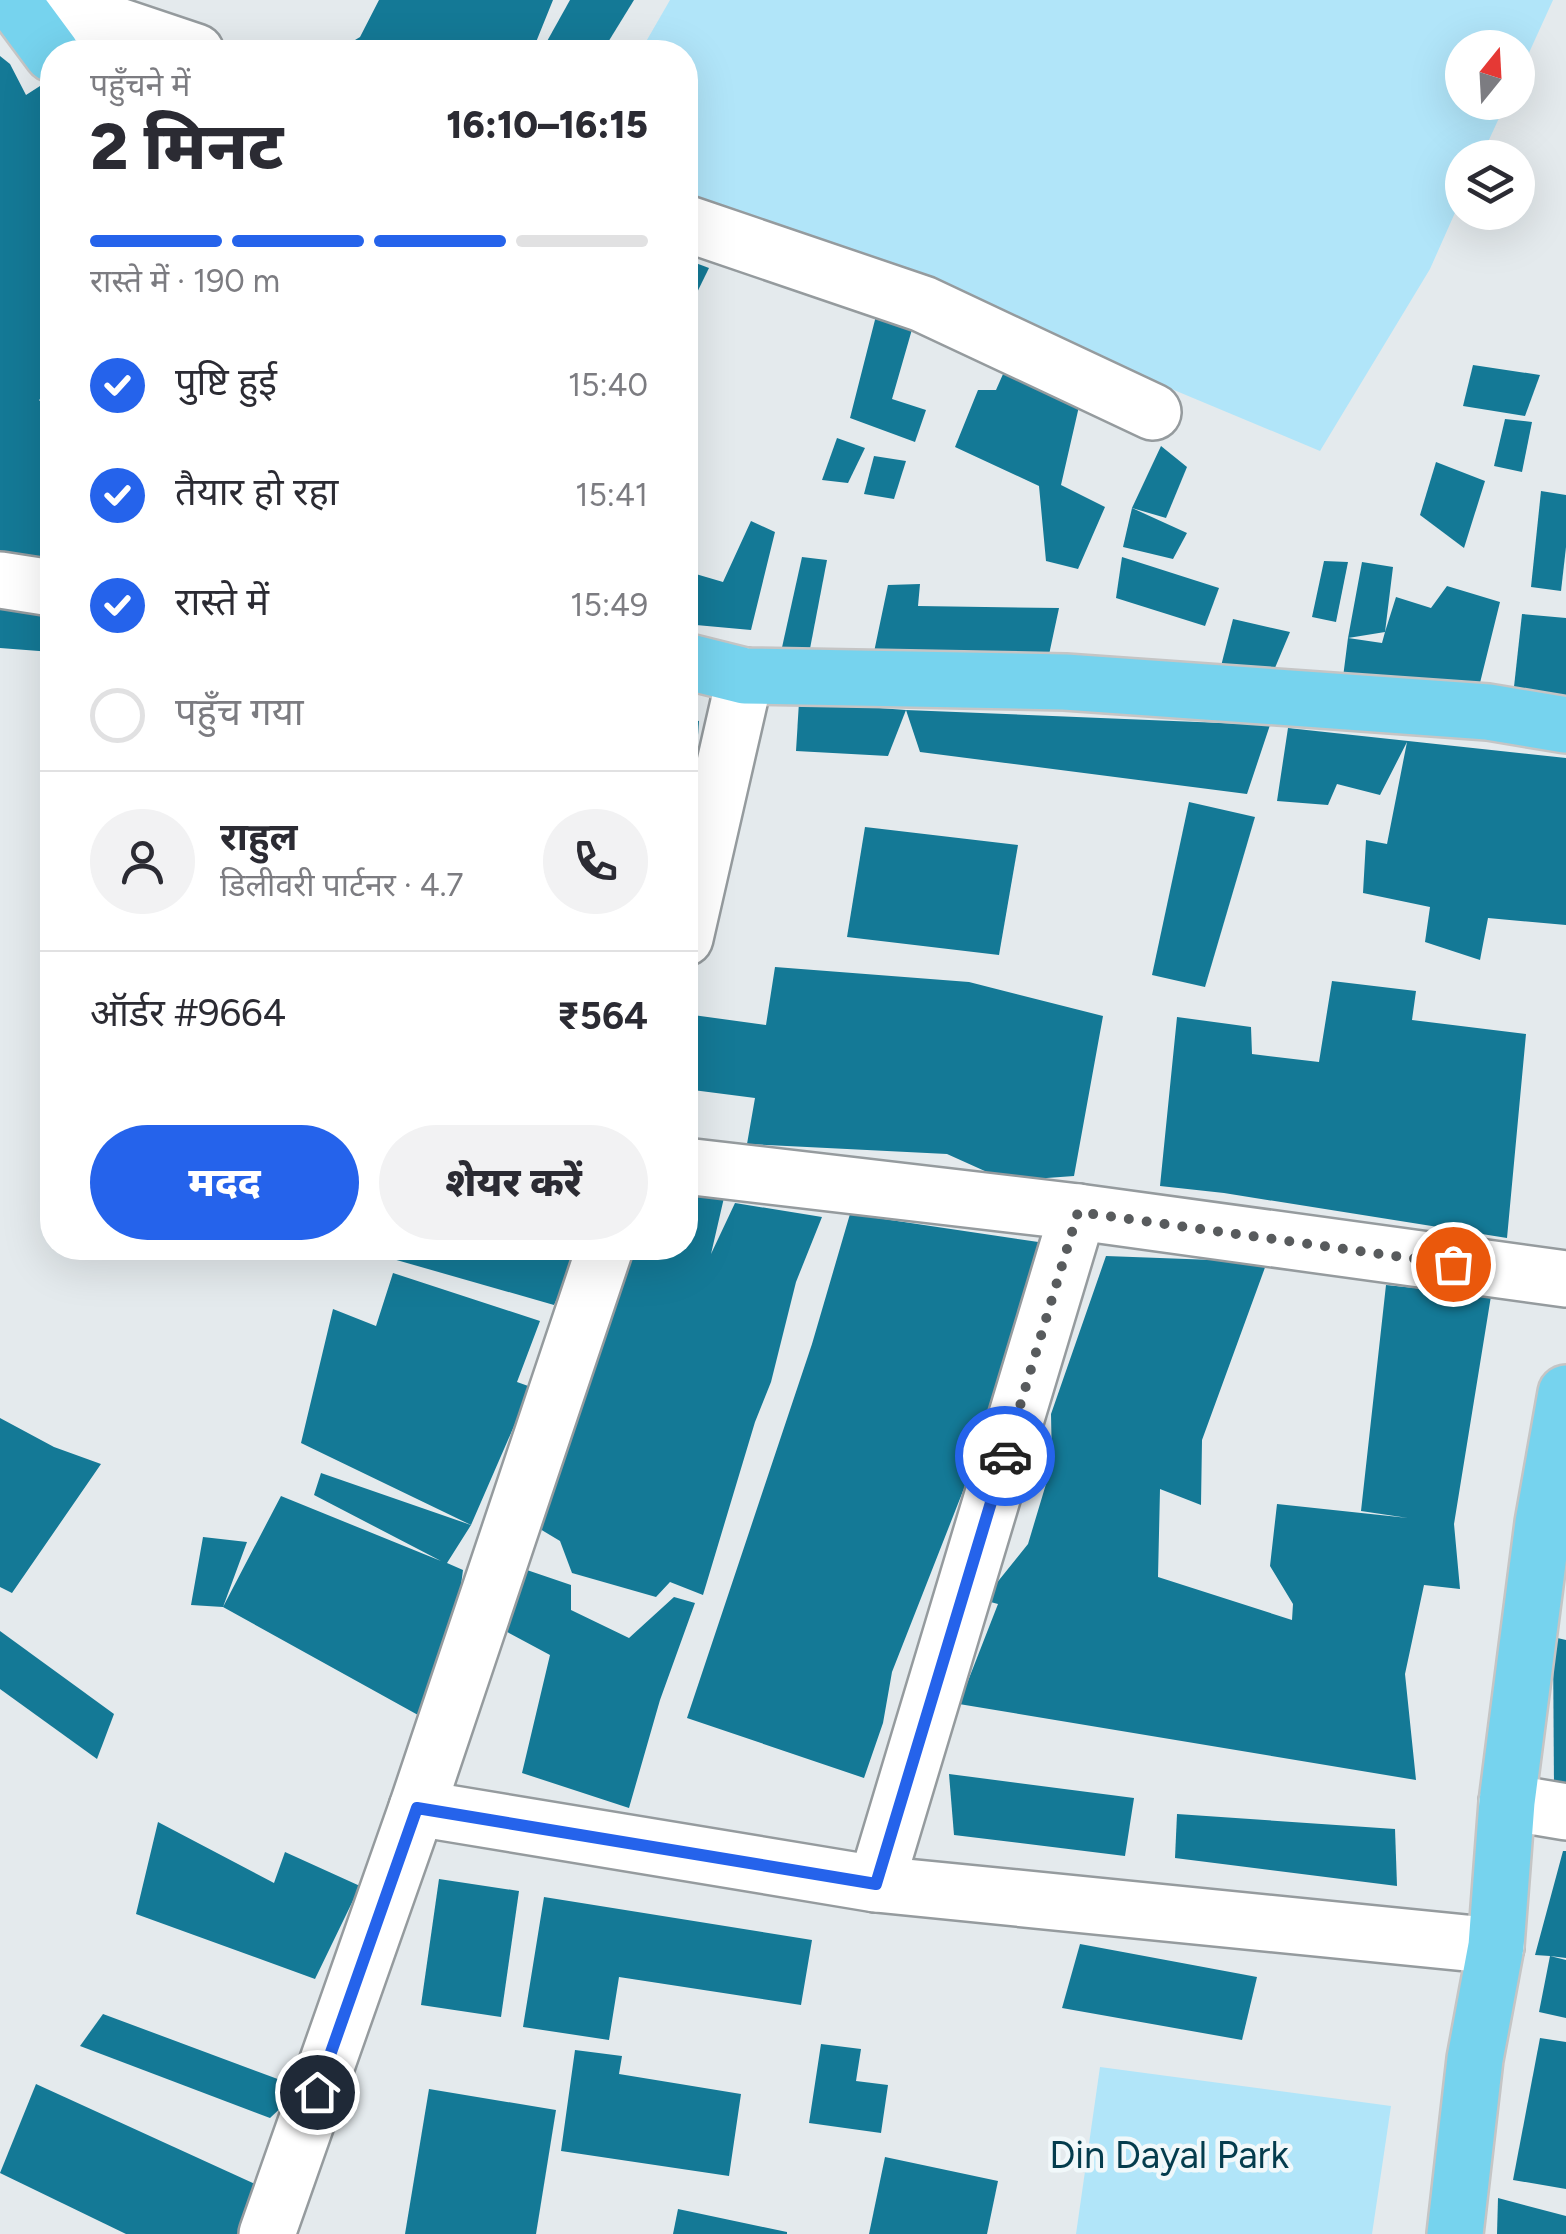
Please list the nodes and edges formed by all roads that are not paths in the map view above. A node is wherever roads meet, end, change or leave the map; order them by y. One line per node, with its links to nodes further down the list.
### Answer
1 (12, 0): 3 (main road)
2 (41, 0): 4 (street)
3 (42, 40)
4 (160, 40)
5 (698, 227): 6 (street)
6 (1153, 412)
7 (0, 580): 8 (street)
8 (40, 586)
9 (698, 664): 10 (main road)
10 (745, 676): 11 (main road); 12 (street)
11 (1566, 725)
12 (698, 881)
13 (698, 1168): 14 (street)
14 (1078, 1212): 16 (street); 21 (street)
15 (601, 1260): 19 (street)
16 (1566, 1279)
17 (1566, 1393): 18 (main road)
18 (1506, 1802): 20 (street); 22 (main road)
19 (417, 1808): 21 (street); 23 (street)
20 (1566, 1812)
21 (876, 1884): 22 (street)
22 (1496, 1946): 24 (main road)
23 (266, 2234)
24 (1455, 2234)

